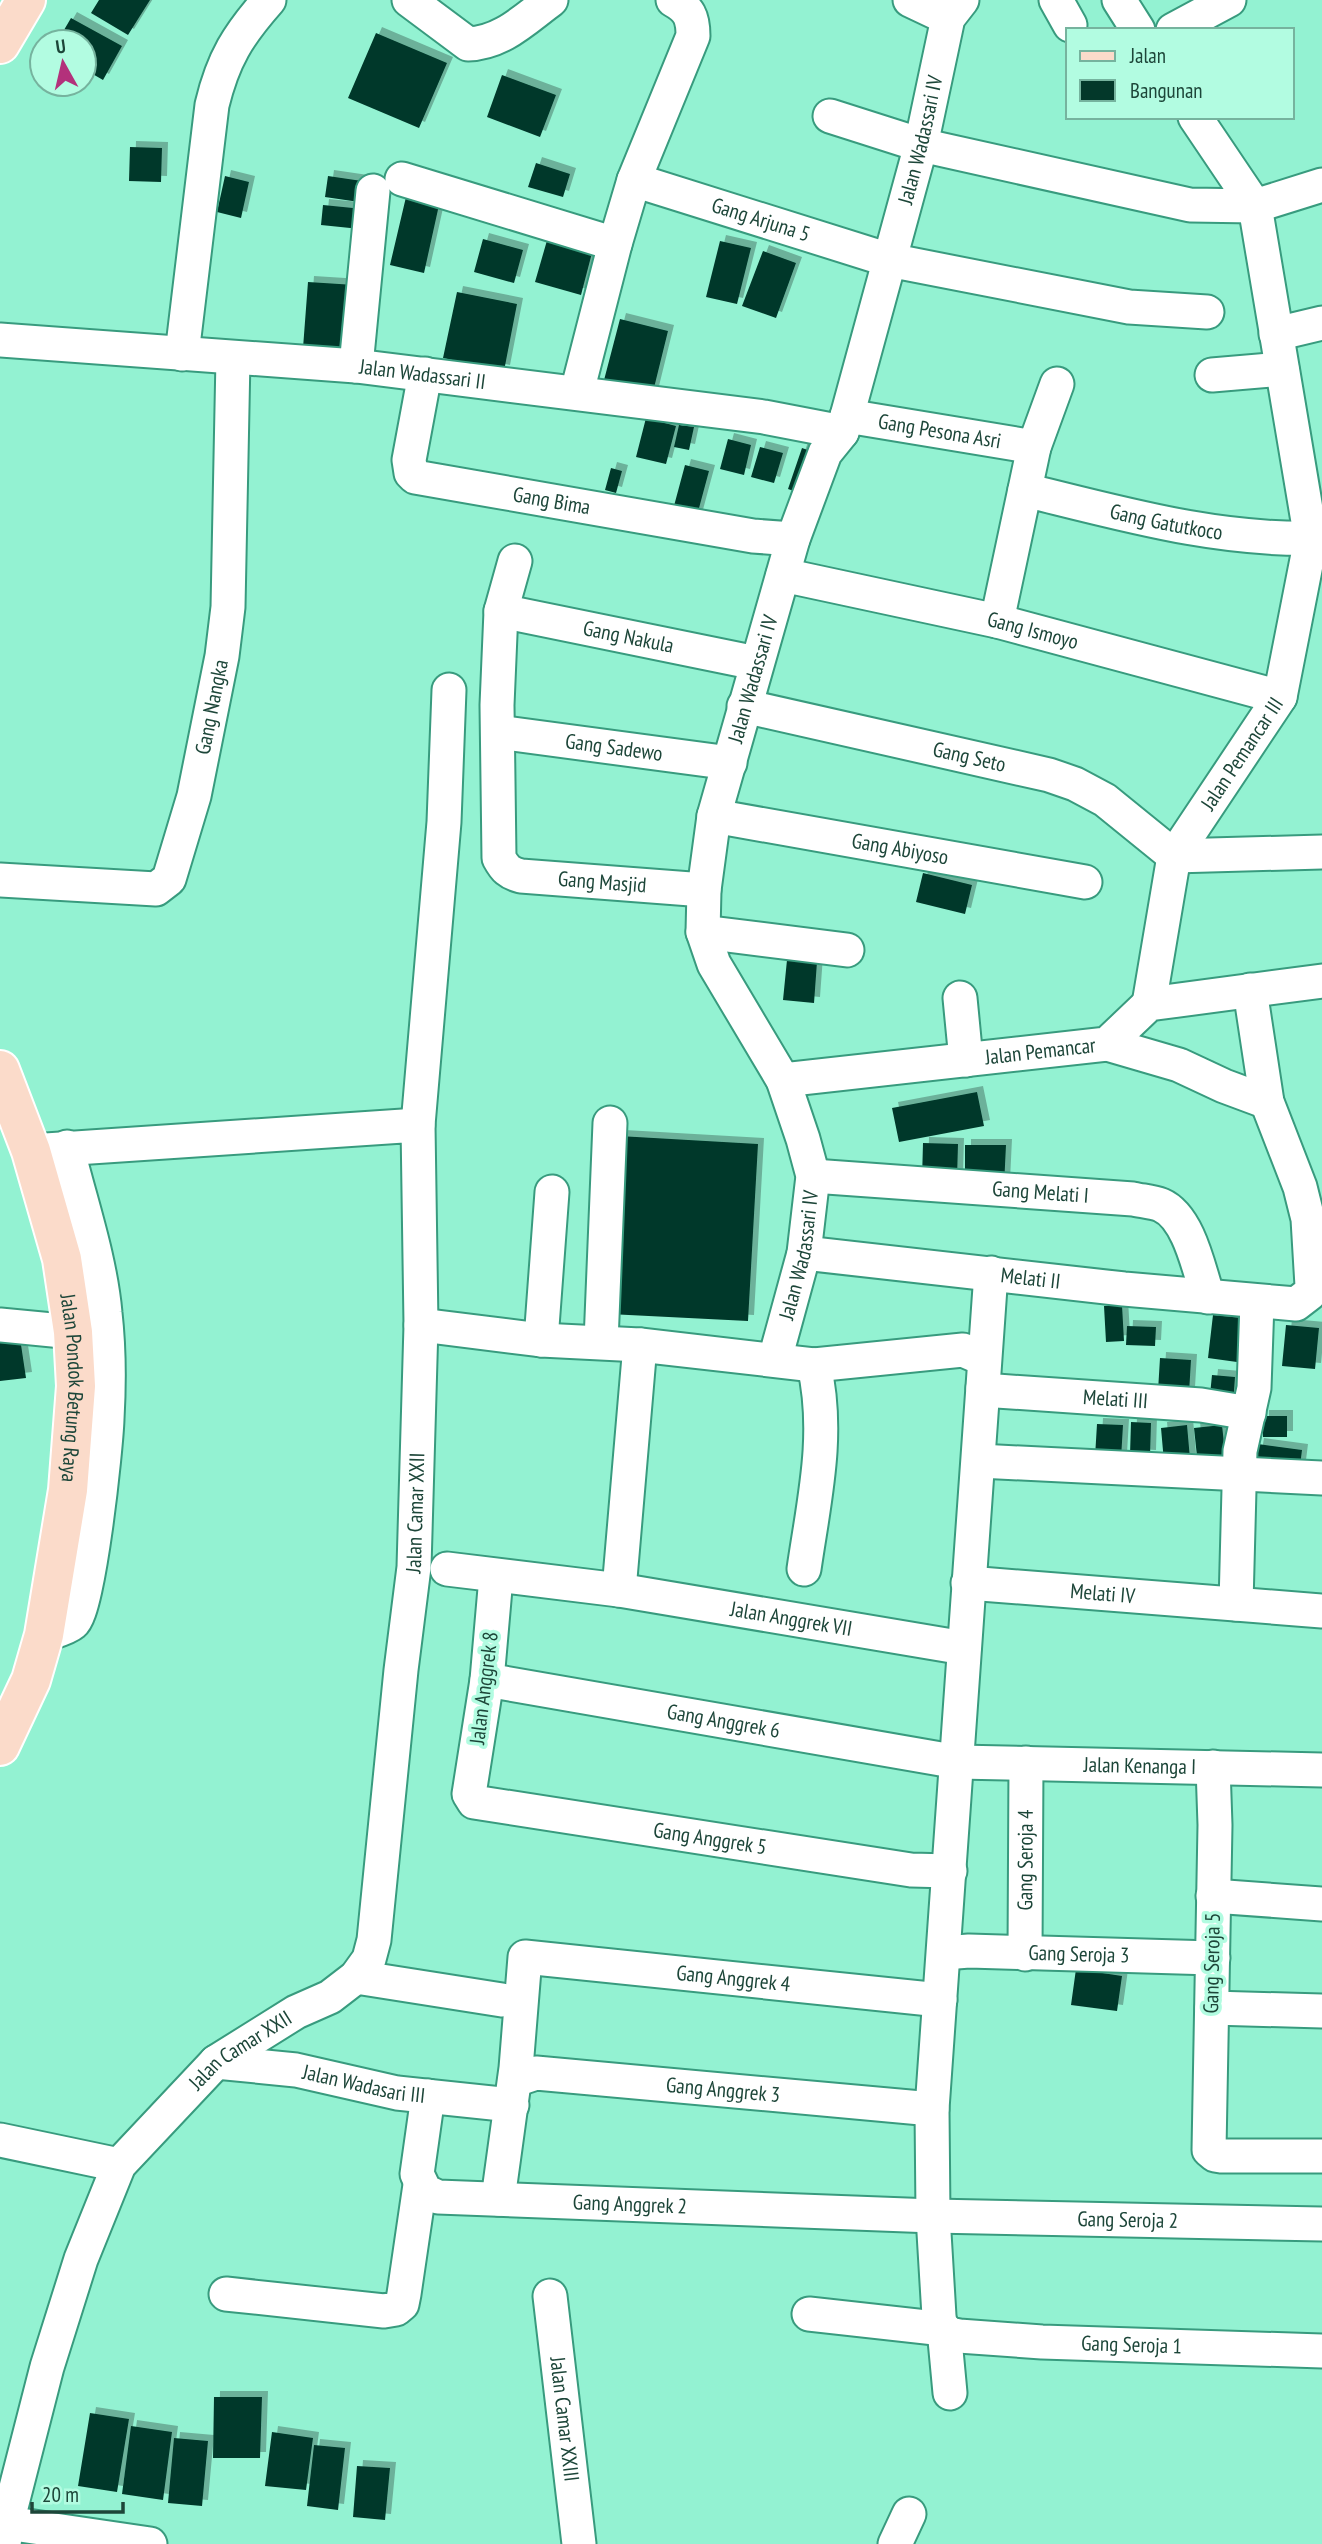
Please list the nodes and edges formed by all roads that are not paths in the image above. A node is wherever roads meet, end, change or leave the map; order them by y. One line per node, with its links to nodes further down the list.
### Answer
1 (26, 0): 12 (main road)
2 (269, 0): 25 (street)
3 (409, 0): 4 (street)
4 (551, 0)
5 (673, 0): 16 (street)
6 (910, 0): 9 (street)
7 (1119, 0): 10 (street)
8 (1229, 0): 11 (street)
9 (955, 9): 15 (street, Jalan Wadassari IV)
10 (1137, 28)
11 (1177, 28)
12 (0, 44)
13 (830, 116): 15 (street)
14 (1196, 119): 18 (street)
15 (921, 145): 18 (street); 20 (street, Jalan Wadassari IV)
16 (634, 180): 19 (street); 20 (street, Gang Arjuna 5)
17 (1322, 185): 18 (street)
18 (1255, 206): 23 (street, Jalan Pemancar III)
19 (615, 244): 27 (street); 32 (street)
20 (889, 260): 21 (street, Gang Arjuna 5); 33 (street, Jalan Wadassari IV)
21 (1207, 312)
22 (1322, 323): 23 (street)
23 (1276, 334): 28 (street, Jalan Pemancar III)
24 (0, 340): 25 (street, Jalan Wadassari II)
25 (183, 354): 26 (street, Jalan Wadassari II)
26 (233, 358): 27 (street, Jalan Wadassari II); 51 (street, Gang Nangka)
27 (356, 366): 29 (street, Jalan Wadassari II)
28 (1282, 369): 30 (street); 36 (street, Jalan Pemancar III)
29 (425, 374): 32 (street, Jalan Wadassari II); 37 (street, Gang Bima)
30 (1212, 374)
31 (1057, 384): 34 (street)
32 (577, 392): 33 (street, Jalan Wadassari II)
33 (845, 424): 34 (street, Gang Pesona Asri); 37 (street, Jalan Wadassari IV)
34 (1034, 447): 35 (street)
35 (1025, 489): 36 (street, Gang Gatutkoco); 41 (street)
36 (1316, 538): 44 (street, Jalan Pemancar III)
37 (793, 539): 39 (street, Jalan Wadassari IV)
38 (515, 561): 40 (street)
39 (783, 575): 41 (street, Gang Ismoyo); 42 (street, Jalan Wadassari IV)
40 (501, 611): 42 (street, Gang Nakula); 46 (street)
41 (997, 621): 44 (street, Gang Ismoyo)
42 (756, 663): 45 (street, Jalan Wadassari IV)
43 (449, 690): 66 (street, Jalan Camar XXII)
44 (1280, 697): 50 (street, Jalan Pemancar III)
45 (744, 706): 47 (street, Jalan Wadassari IV); 50 (street, Gang Seto)
46 (499, 732): 47 (street, Gang Sadewo); 53 (street, Gang Masjid)
47 (730, 763): 48 (street, Jalan Wadassari IV)
48 (714, 816): 52 (street, Gang Abiyoso); 53 (street, Jalan Wadassari IV)
49 (1322, 852): 50 (street)
50 (1174, 856): 59 (street, Jalan Pemancar III)
51 (0, 880)
52 (1085, 882)
53 (704, 890): 54 (street, Jalan Wadassari IV)
54 (703, 932): 55 (street); 63 (street, Jalan Wadassari IV)
55 (847, 950)
56 (1322, 981): 57 (street)
57 (1250, 990): 59 (street); 64 (street)
58 (960, 998): 61 (street)
59 (1149, 1004): 60 (street, Jalan Pemancar)
60 (1107, 1044): 61 (street, Jalan Pemancar); 64 (street)
61 (966, 1060): 63 (street, Jalan Pemancar)
62 (0, 1070): 67 (main road, Jalan Pondok Betung Raya)
63 (783, 1080): 68 (street, Jalan Wadassari IV)
64 (1267, 1102): 72 (street)
65 (610, 1124): 79 (street)
66 (418, 1125): 67 (street); 76 (street, Jalan Camar XXII)
67 (49, 1149): 77 (main road, Jalan Pondok Betung Raya); 95 (street)
68 (813, 1176): 70 (street, Jalan Wadassari IV); 73 (street, Gang Melati I)
69 (552, 1192): 78 (street)
70 (804, 1253): 71 (street, Melati II); 81 (street, Jalan Wadassari IV)
71 (991, 1273): 73 (street, Melati II); 83 (street)
72 (1315, 1296): 74 (street, Melati II)
73 (1208, 1297): 74 (street, Melati II)
74 (1256, 1302): 84 (street)
75 (0, 1325): 77 (street)
76 (421, 1325): 78 (street); 110 (street, Jalan Camar XXII)
77 (73, 1332): 95 (main road, Jalan Pondok Betung Raya)
78 (541, 1340): 79 (street)
79 (601, 1342): 80 (street)
80 (640, 1345): 81 (street); 92 (street)
81 (775, 1359): 82 (street)
82 (820, 1365): 83 (street, Melati III); 89 (street)
83 (983, 1373): 84 (street, Melati III); 85 (street)
84 (1249, 1413): 86 (street)
85 (979, 1461): 86 (street); 91 (street)
86 (1239, 1474): 87 (street); 93 (street)
87 (1322, 1478)
88 (447, 1569): 90 (street, Jalan Anggrek VII)
89 (804, 1569)
90 (496, 1577): 92 (street, Jalan Anggrek VII); 97 (street, Jalan Anggrek 8)
91 (968, 1583): 93 (street, Melati IV); 96 (street)
92 (619, 1590): 96 (street, Jalan Anggrek VII)
93 (1236, 1604): 94 (street, Melati IV)
94 (1322, 1611)
95 (44, 1635): 98 (main road, Jalan Pondok Betung Raya)
96 (964, 1648): 99 (street)
97 (487, 1680): 99 (street, Gang Anggrek 6); 103 (street, Jalan Anggrek 8)
98 (0, 1746)
99 (958, 1762): 100 (street, Jalan Kenanga I); 104 (street)
100 (1026, 1763): 101 (street, Jalan Kenanga I); 108 (street, Gang Seroja 4)
101 (1213, 1768): 102 (street, Jalan Kenanga I); 105 (street, Gang Seroja 5)
102 (1322, 1770)
103 (471, 1799): 104 (street, Gang Anggrek 5)
104 (950, 1871): 107 (street)
105 (1213, 1896): 106 (street); 109 (street, Gang Seroja 5)
106 (1322, 1904)
107 (944, 1953): 108 (street, Gang Seroja 3); 112 (street)
108 (1026, 1954): 109 (street, Gang Seroja 3)
109 (1213, 1958): 113 (street, Gang Seroja 5)
110 (356, 1977): 111 (street); 115 (street, Jalan Camar XXII)
111 (502, 2000)
112 (940, 2000): 116 (street, Gang Anggrek 4); 118 (street)
113 (1212, 2008): 114 (street); 120 (street, Gang Seroja 5)
114 (1322, 2011)
115 (216, 2062): 117 (street, Jalan Wadasari III); 121 (street, Jalan Camar XXII)
116 (513, 2092): 117 (street, Jalan Wadasari III); 118 (street, Gang Anggrek 3); 123 (street)
117 (428, 2096): 122 (street)
118 (932, 2109): 124 (street)
119 (0, 2140): 121 (street)
120 (1322, 2156)
121 (119, 2165): 133 (street, Jalan Camar XXII)
122 (421, 2185): 123 (street, Gang Anggrek 2); 126 (street)
123 (498, 2199): 124 (street, Gang Anggrek 2)
124 (933, 2216): 125 (street, Gang Seroja 2); 129 (street)
125 (1322, 2224)
126 (226, 2294)
127 (550, 2296): 135 (street, Jalan Camar XXIII)
128 (809, 2314): 129 (street, Gang Seroja 1)
129 (944, 2329): 130 (street, Gang Seroja 1); 131 (street)
130 (1322, 2351)
131 (950, 2393)
132 (909, 2514): 136 (street)
133 (5, 2534): 134 (street, Jalan Camar XXII)
134 (150, 2544)
135 (579, 2544)
136 (895, 2544)

